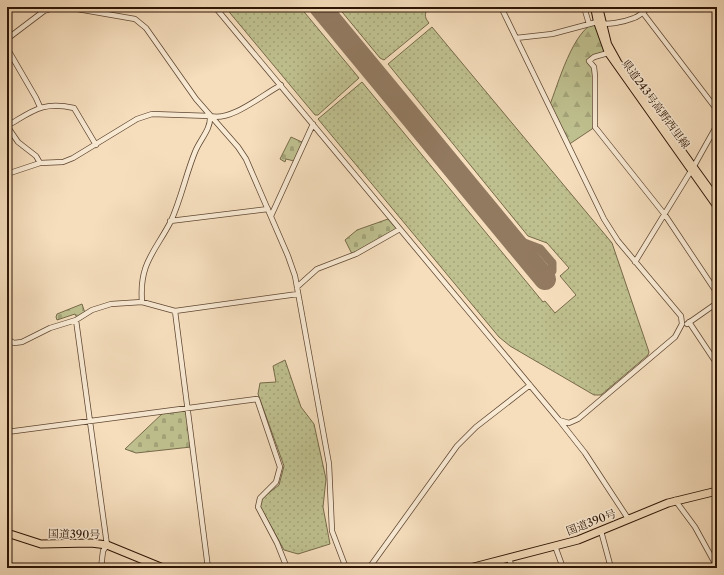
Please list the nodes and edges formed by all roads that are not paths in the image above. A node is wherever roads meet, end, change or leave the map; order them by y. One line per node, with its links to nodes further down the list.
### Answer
1 (56, 7): 15 (street)
2 (66, 7): 21 (street)
3 (215, 7): 18 (street)
4 (501, 7): 14 (street)
5 (584, 7): 13 (street)
6 (594, 7): 12 (main road, 県道243号高野西里線)
7 (599, 7): 12 (main road, 県道243号高野西里線)
8 (649, 7): 10 (street)
9 (712, 7): 11 (street)
10 (643, 13): 12 (street); 20 (street)
11 (717, 14)
12 (600, 23): 13 (street); 17 (main road, 県道243号高野西里線); 27 (main road, 県道243号高野西里線)
13 (589, 24): 14 (street)
14 (516, 38): 36 (street)
15 (7, 39)
16 (7, 48): 19 (street)
17 (608, 53): 27 (main road, 県道243号高野西里線); 32 (street)
18 (281, 85): 21 (street); 22 (street)
19 (40, 107): 24 (street); 25 (street)
20 (717, 110)
21 (210, 116): 25 (street); 31 (street); 34 (street)
22 (313, 124): 33 (street); 35 (street)
23 (717, 125): 27 (street)
24 (7, 126): 26 (street)
25 (96, 145): 26 (street)
26 (40, 163): 28 (street)
27 (693, 168): 29 (main road, 県道243号高野西里線); 30 (main road, 県道243号高野西里線); 32 (street)
28 (7, 174)
29 (717, 199)
30 (717, 207)
31 (268, 209): 33 (street); 34 (street)
32 (664, 215): 36 (street); 38 (street)
33 (271, 216): 37 (street)
34 (170, 221): 40 (street)
35 (400, 230): 37 (street); 48 (street)
36 (635, 262): 45 (street)
37 (296, 287): 39 (street)
38 (717, 293)
39 (298, 294): 42 (street); 66 (street)
40 (142, 302): 42 (street); 43 (street)
41 (717, 303): 44 (street)
42 (175, 311): 49 (street)
43 (76, 320): 46 (street); 51 (street)
44 (689, 322): 45 (street); 47 (street)
45 (682, 324): 50 (street)
46 (7, 339)
47 (717, 364)
48 (530, 385): 50 (street); 67 (street)
49 (187, 408): 51 (street); 64 (street); 65 (street)
50 (559, 420): 55 (street)
51 (90, 421): 52 (street); 58 (street)
52 (7, 432)
53 (717, 491): 54 (highway, 国道390号)
54 (675, 500): 55 (highway, 国道390号); 61 (street)
55 (630, 518): 56 (highway, 国道390号)
56 (601, 531): 59 (highway, 国道390号); 71 (street)
57 (7, 533): 58 (highway, 国道390号)
58 (107, 545): 62 (street); 63 (highway, 国道390号)
59 (556, 546): 60 (highway, 国道390号); 70 (street)
60 (509, 558): 68 (highway, 国道390号); 69 (street)
61 (717, 567)
62 (101, 568)
63 (163, 568)
64 (208, 568)
65 (287, 568)
66 (346, 568)
67 (369, 568)
68 (470, 568)
69 (512, 568)
70 (563, 568)
71 (611, 568)

